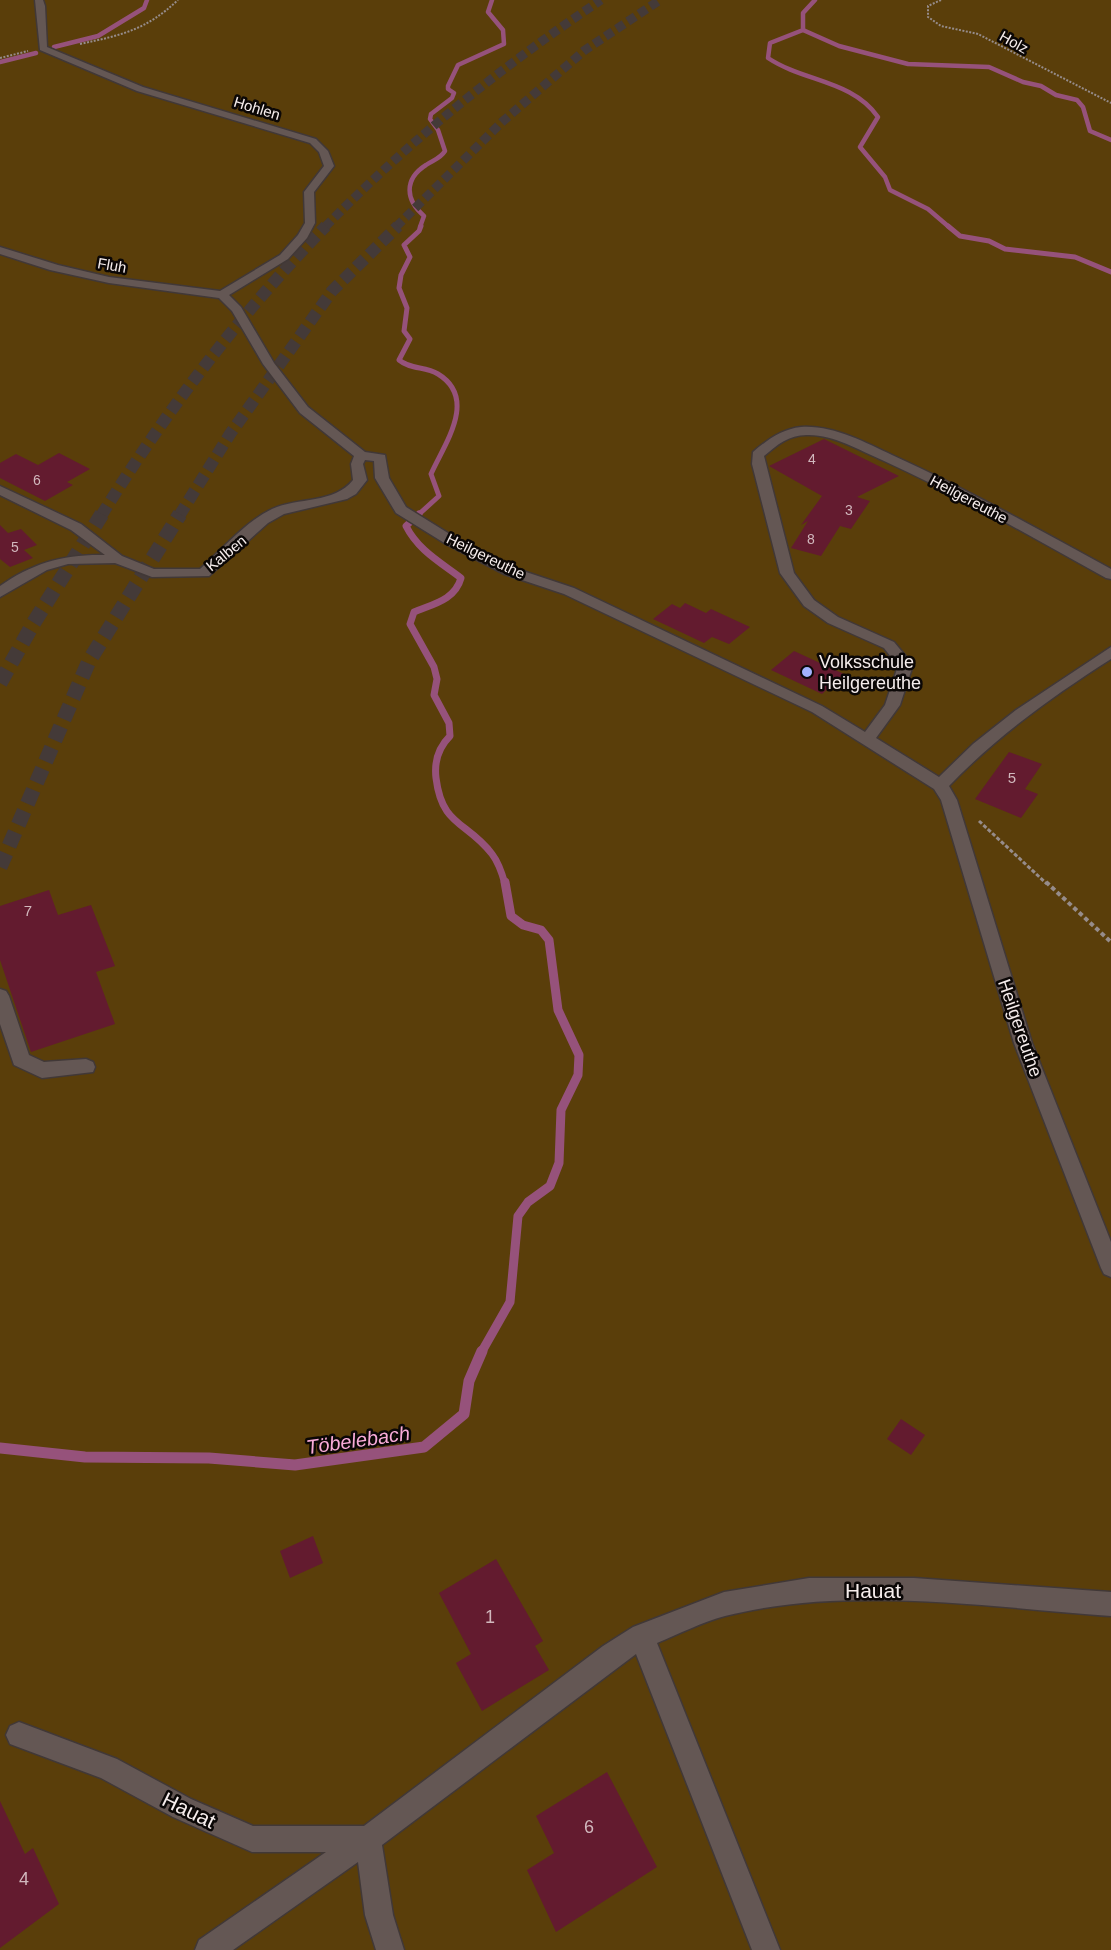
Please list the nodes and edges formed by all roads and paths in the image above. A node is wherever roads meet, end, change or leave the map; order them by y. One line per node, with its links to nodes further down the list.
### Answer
1 (39, 0): 4 (street)
2 (178, 0): 5 (path)
3 (941, 0): 7 (path, Holz)
4 (43, 48): 5 (street, Hohlen); 6 (path)
5 (54, 52): 9 (street, Hohlen)
6 (0, 58)
7 (1111, 103)
8 (0, 250): 9 (street, Fluh)
9 (222, 295): 10 (street, Heilgereuthe)
10 (360, 455): 12 (street, Kalben); 16 (street, Heilgereuthe)
11 (0, 490): 12 (street, Kalben)
12 (117, 559): 14 (street)
13 (1111, 575): 16 (street, Heilgereuthe)
14 (0, 593)
15 (1111, 652): 17 (street)
16 (868, 738): 17 (street, Heilgereuthe)
17 (944, 793): 18 (path); 21 (street, Heilgereuthe)
18 (1111, 942)
19 (0, 996): 20 (street)
20 (86, 1067)
21 (1111, 1268)
22 (1111, 1604): 23 (street, Hauat)
23 (642, 1636): 25 (street, Hauat); 28 (street)
24 (19, 1735): 25 (street, Hauat)
25 (368, 1839): 26 (street, Hauat); 27 (street)
26 (209, 1950)
27 (390, 1950)
28 (766, 1950)

